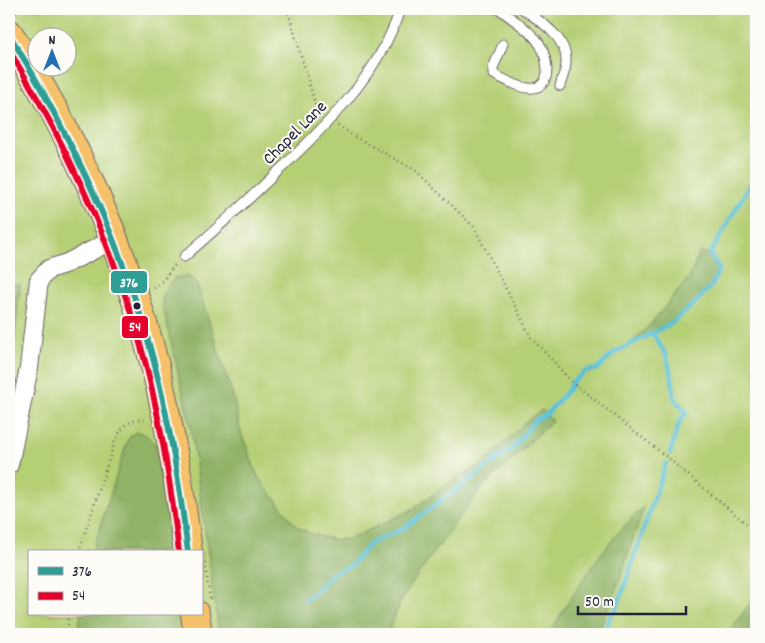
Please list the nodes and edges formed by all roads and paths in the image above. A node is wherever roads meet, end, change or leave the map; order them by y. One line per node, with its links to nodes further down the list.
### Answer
1 (285, 9): 8 (path)
2 (400, 9): 8 (lane, Chapel Lane)
3 (499, 9): 6 (lane)
4 (523, 9): 7 (lane)
5 (9, 34): 9 (highway)
6 (502, 44)
7 (560, 86)
8 (328, 122): 10 (lane, Chapel Lane); 14 (path)
9 (113, 240): 11 (highway); 13 (street)
10 (184, 257): 11 (path)
11 (134, 297): 12 (highway)
12 (166, 417): 15 (path); 16 (highway)
13 (9, 465)
14 (756, 532)
15 (80, 550)
16 (188, 550)
17 (68, 616): 19 (path)
18 (196, 616): 20 (highway)
19 (68, 634)
20 (198, 634)

